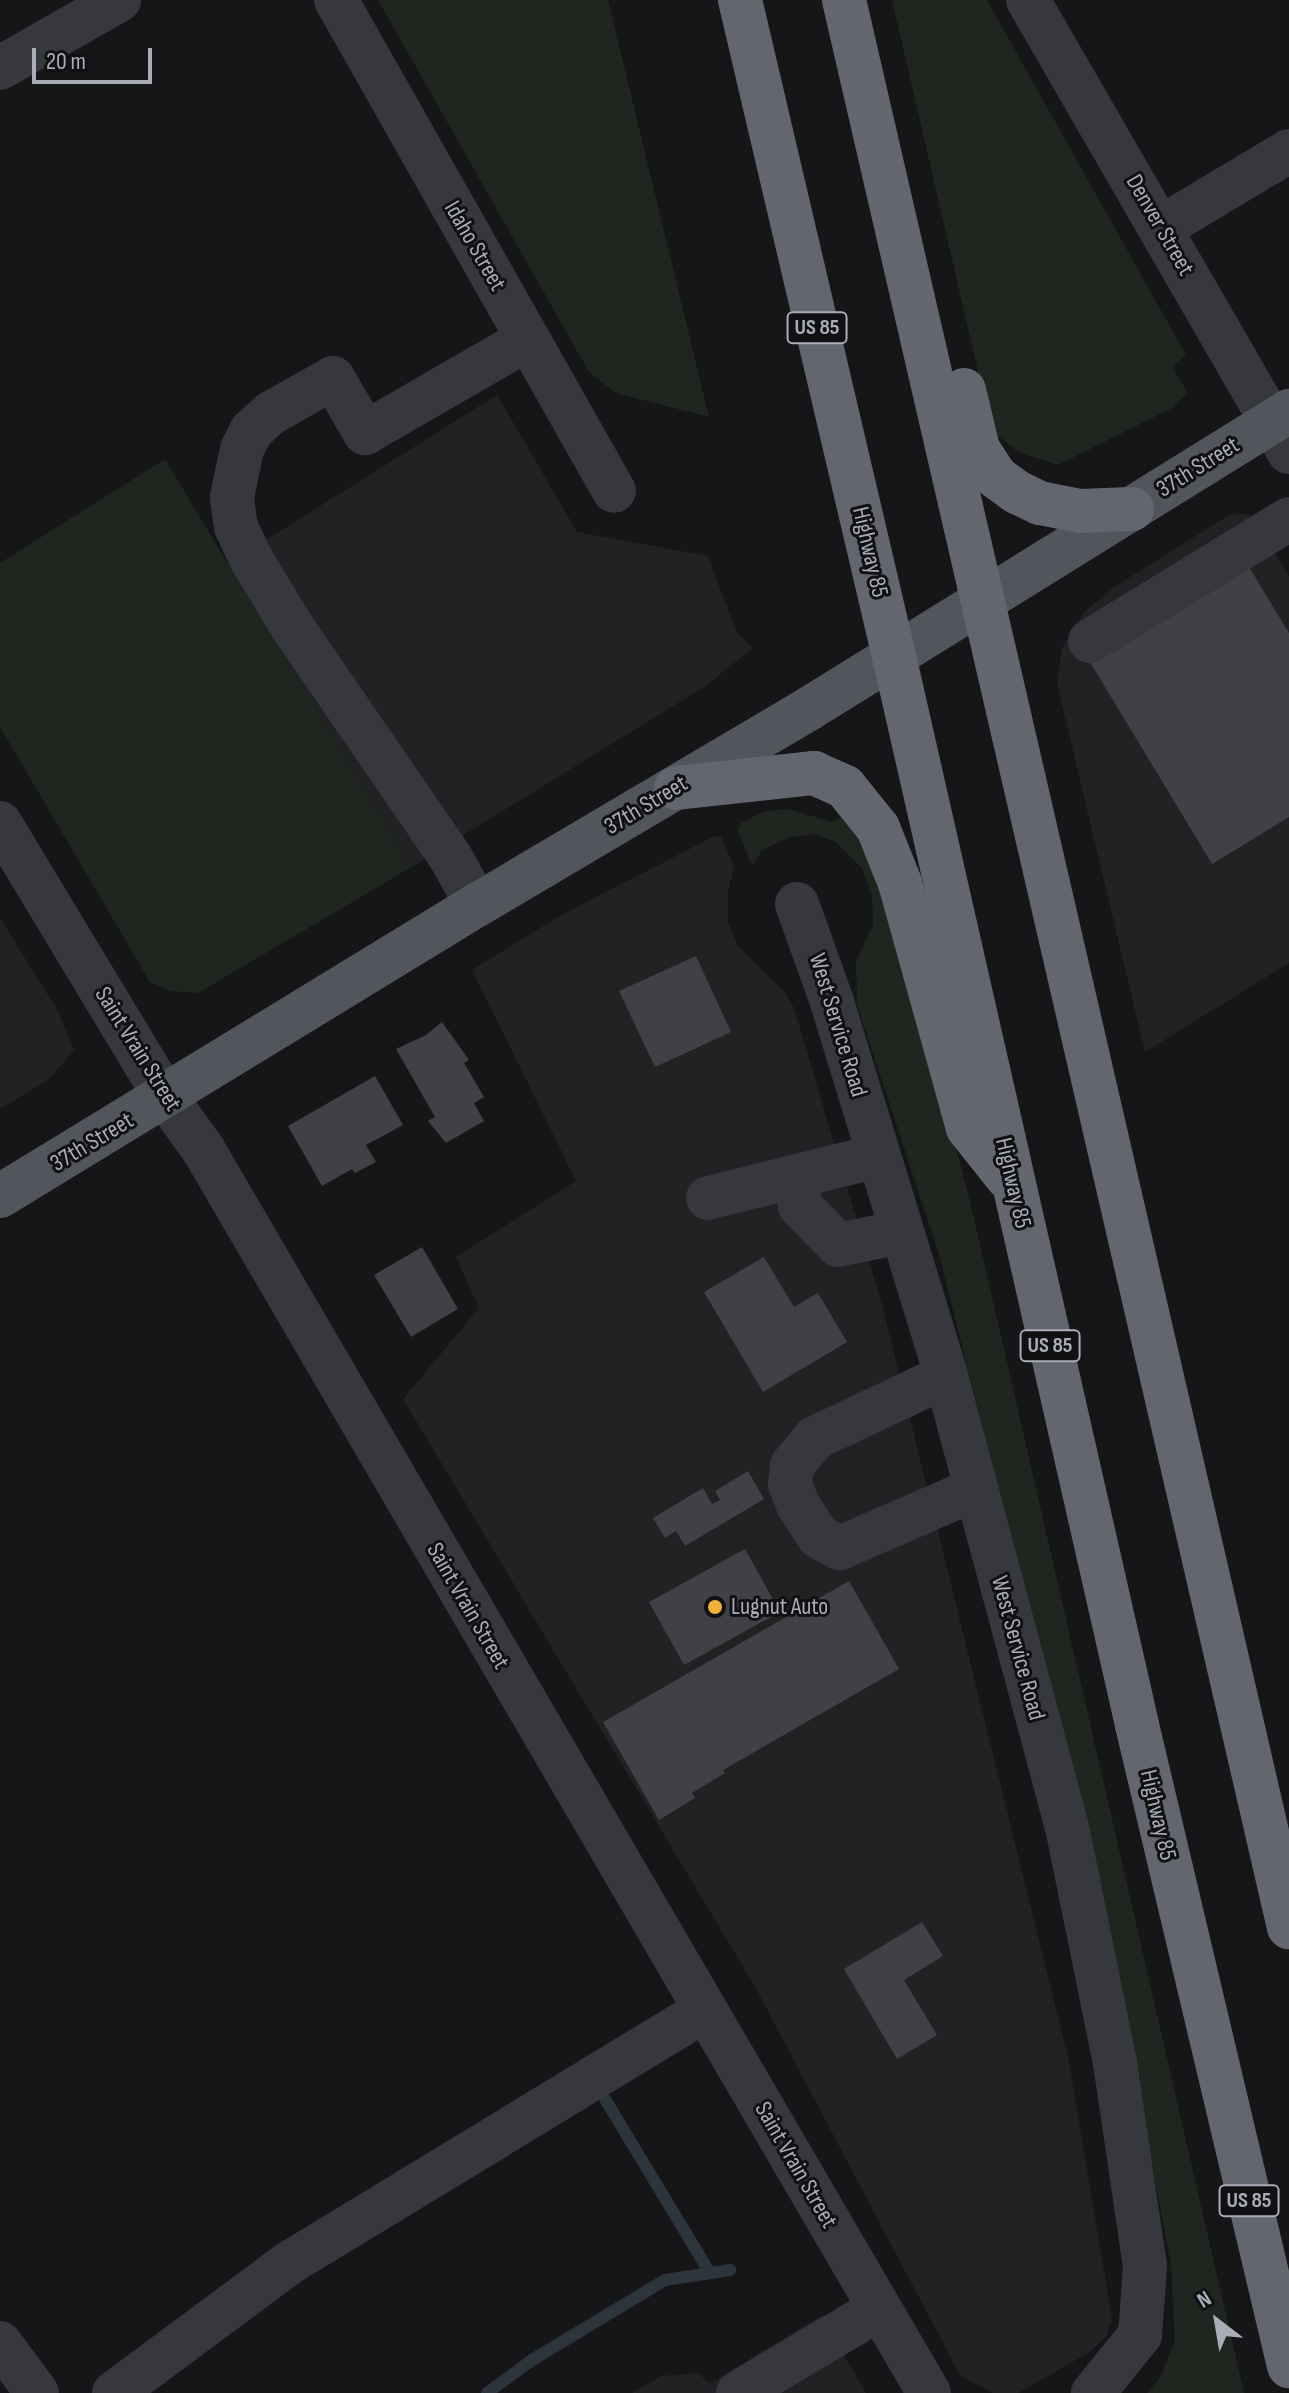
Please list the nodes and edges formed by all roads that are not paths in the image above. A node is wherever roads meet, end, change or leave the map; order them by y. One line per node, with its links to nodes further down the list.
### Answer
1 (119, 0): 7 (street)
2 (336, 0): 10 (street, Idaho Street)
3 (740, 0): 17 (highway, Highway 85 / US 85)
4 (844, 0): 15 (highway)
5 (871, 0): 13 (highway)
6 (1028, 0): 9 (street, Denver Street)
7 (0, 68)
8 (1289, 151): 9 (street)
9 (1162, 227): 11 (street, Denver Street)
10 (528, 339): 12 (street, Idaho Street); 21 (street)
11 (1283, 428): 13 (main road, 37th Street)
12 (614, 491)
13 (1132, 509): 15 (main road, 37th Street)
14 (1289, 519): 16 (street)
15 (982, 601): 17 (main road, 37th Street); 31 (highway)
16 (1090, 641)
17 (894, 656): 18 (main road, 37th Street); 25 (highway, Highway 85 / US 85)
18 (676, 788): 21 (main road, 37th Street); 25 (highway)
19 (0, 823): 22 (street, Saint Vrain Street)
20 (797, 904): 23 (street, West Service Road)
21 (477, 905): 22 (main road, 37th Street)
22 (166, 1098): 26 (main road, 37th Street); 32 (street, Saint Vrain Street)
23 (878, 1156): 24 (street); 28 (street, West Service Road)
24 (796, 1176): 27 (street); 28 (street)
25 (1014, 1186): 35 (highway, Highway 85 / US 85)
26 (0, 1196)
27 (708, 1198)
28 (901, 1232): 29 (street, West Service Road)
29 (946, 1376): 30 (street, West Service Road); 30 (street)
30 (976, 1489): 40 (street, West Service Road)
31 (1289, 1927)
32 (705, 2010): 33 (street, Saint Vrain Street); 37 (street)
33 (879, 2309): 38 (street); 39 (street, Saint Vrain Street)
34 (0, 2343): 36 (street)
35 (1289, 2366)
36 (37, 2393)
37 (114, 2393)
38 (738, 2393)
39 (929, 2393)
40 (1093, 2393)

